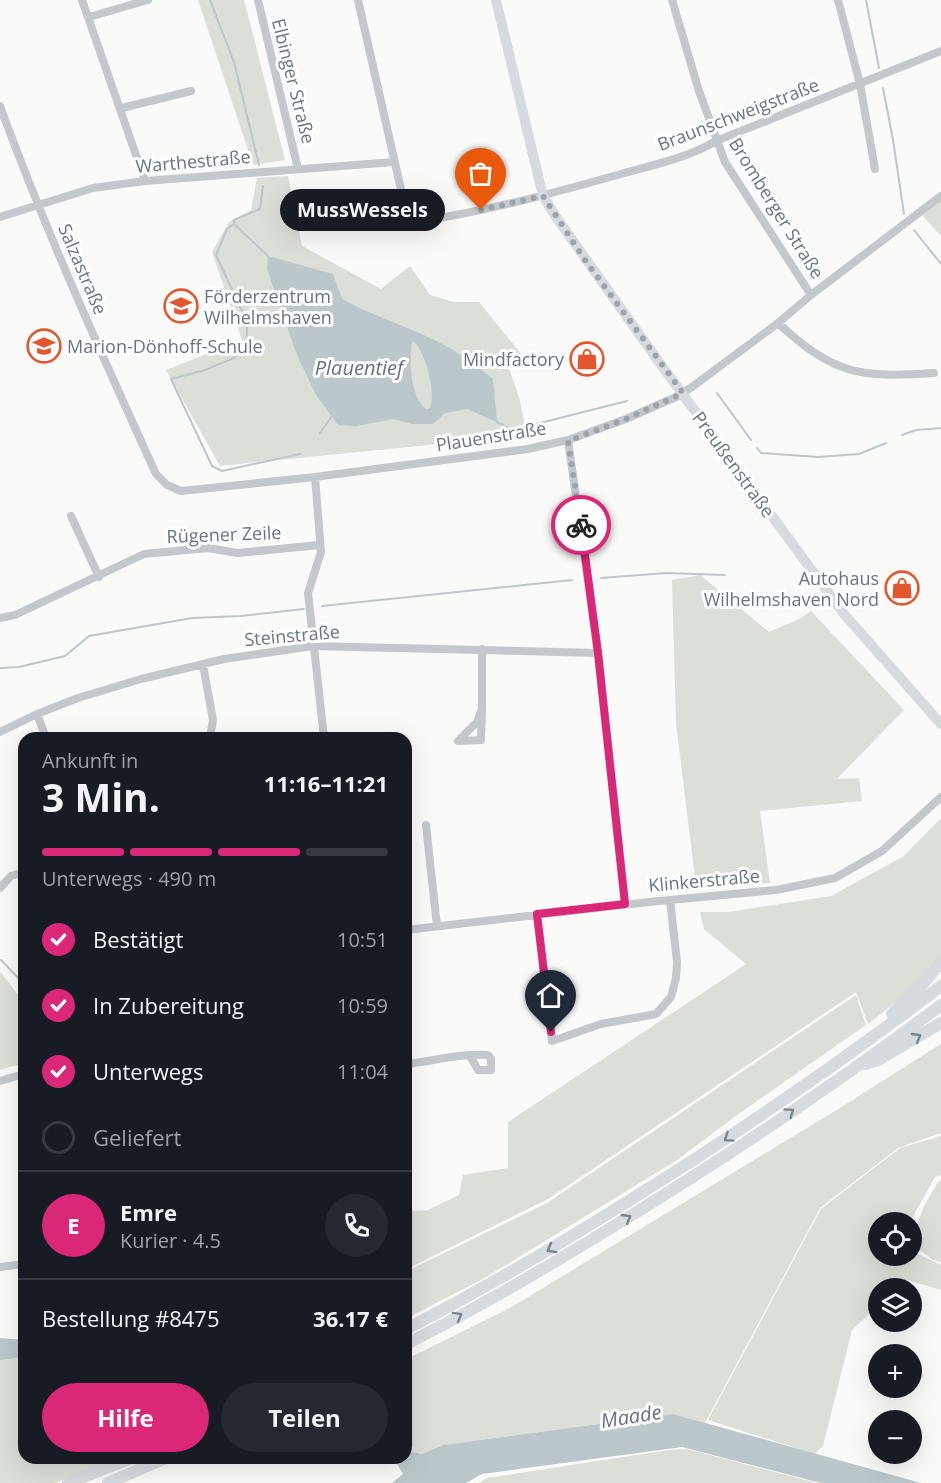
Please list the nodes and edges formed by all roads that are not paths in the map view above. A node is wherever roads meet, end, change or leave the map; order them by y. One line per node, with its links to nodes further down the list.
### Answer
1 (82, 0): 8 (street)
2 (148, 0): 8 (street)
3 (258, 0): 16 (street, Elbinger Straße)
4 (358, 0): 15 (street)
5 (496, 0): 19 (main road, Preußenstraße)
6 (672, 0): 14 (street, Bromberger Straße)
7 (838, 0): 10 (street)
8 (89, 17): 13 (street)
9 (941, 51): 10 (street, Braunschweigstraße)
10 (860, 84): 14 (street, Braunschweigstraße); 17 (street)
11 (190, 91): 13 (street)
12 (0, 106): 21 (street, Salzastraße)
13 (122, 108): 18 (street)
14 (716, 141): 19 (street, Braunschweigstraße); 23 (street, Bromberger Straße)
15 (394, 162): 16 (street, Warthestraße); 19 (street, Braunschweigstraße)
16 (298, 169): 18 (street, Warthestraße)
17 (875, 169)
18 (145, 181): 21 (street, Warthestraße)
19 (543, 196): 26 (main road, Preußenstraße)
20 (941, 196): 23 (street, Plauenstraße)
21 (38, 206): 22 (street, Warthestraße); 28 (street, Salzastraße)
22 (0, 217)
23 (811, 295): 24 (street, Plauenstraße)
24 (778, 323): 25 (street); 26 (street, Plauenstraße)
25 (934, 373)
26 (683, 393): 27 (street, Plauenstraße); 39 (main road, Preußenstraße)
27 (568, 441): 29 (street, Plauenstraße); 36 (street)
28 (156, 474): 29 (street, Plauenstraße)
29 (315, 477): 31 (street)
30 (71, 516): 32 (street)
31 (320, 545): 32 (street, Rügener Zeile); 34 (street)
32 (99, 577): 33 (street, Rügener Zeile)
33 (0, 618)
34 (313, 646): 35 (street, Steinstraße); 37 (street, Steinstraße); 46 (street)
35 (482, 649): 36 (street, Steinstraße); 38 (street)
36 (598, 653): 52 (street)
37 (203, 665): 40 (street, Steinstraße); 45 (street)
38 (482, 709)
39 (930, 709): 41 (main road, Preußenstraße); 42 (main road, Preußenstraße)
40 (37, 714): 43 (street, Steinstraße); 44 (street)
41 (941, 716)
42 (941, 724)
43 (0, 732)
44 (44, 732)
45 (211, 732)
46 (323, 732)
47 (941, 797): 51 (street, Klinkerstraße)
48 (426, 825): 54 (street)
49 (18, 874): 50 (street)
50 (0, 888)
51 (670, 900): 52 (street, Klinkerstraße); 53 (street)
52 (625, 904): 53 (street, Klinkerstraße)
53 (537, 914): 54 (street, Klinkerstraße)
54 (437, 926): 55 (street, Klinkerstraße)
55 (412, 929)
56 (941, 962): 60 (highway)
57 (941, 986): 60 (highway)
58 (941, 1005): 63 (highway)
59 (941, 1023): 63 (highway, one-way to 59)
60 (862, 1045): 68 (highway, one-way to 68)
61 (470, 1056): 62 (street)
62 (412, 1063)
63 (855, 1067): 69 (highway, one-way to 63)
64 (18, 1076): 65 (street)
65 (0, 1081)
66 (18, 1265): 67 (street)
67 (0, 1267)
68 (412, 1326)
69 (412, 1341)
70 (117, 1464): 72 (highway)
71 (152, 1464): 73 (highway)
72 (68, 1483)
73 (108, 1483)

